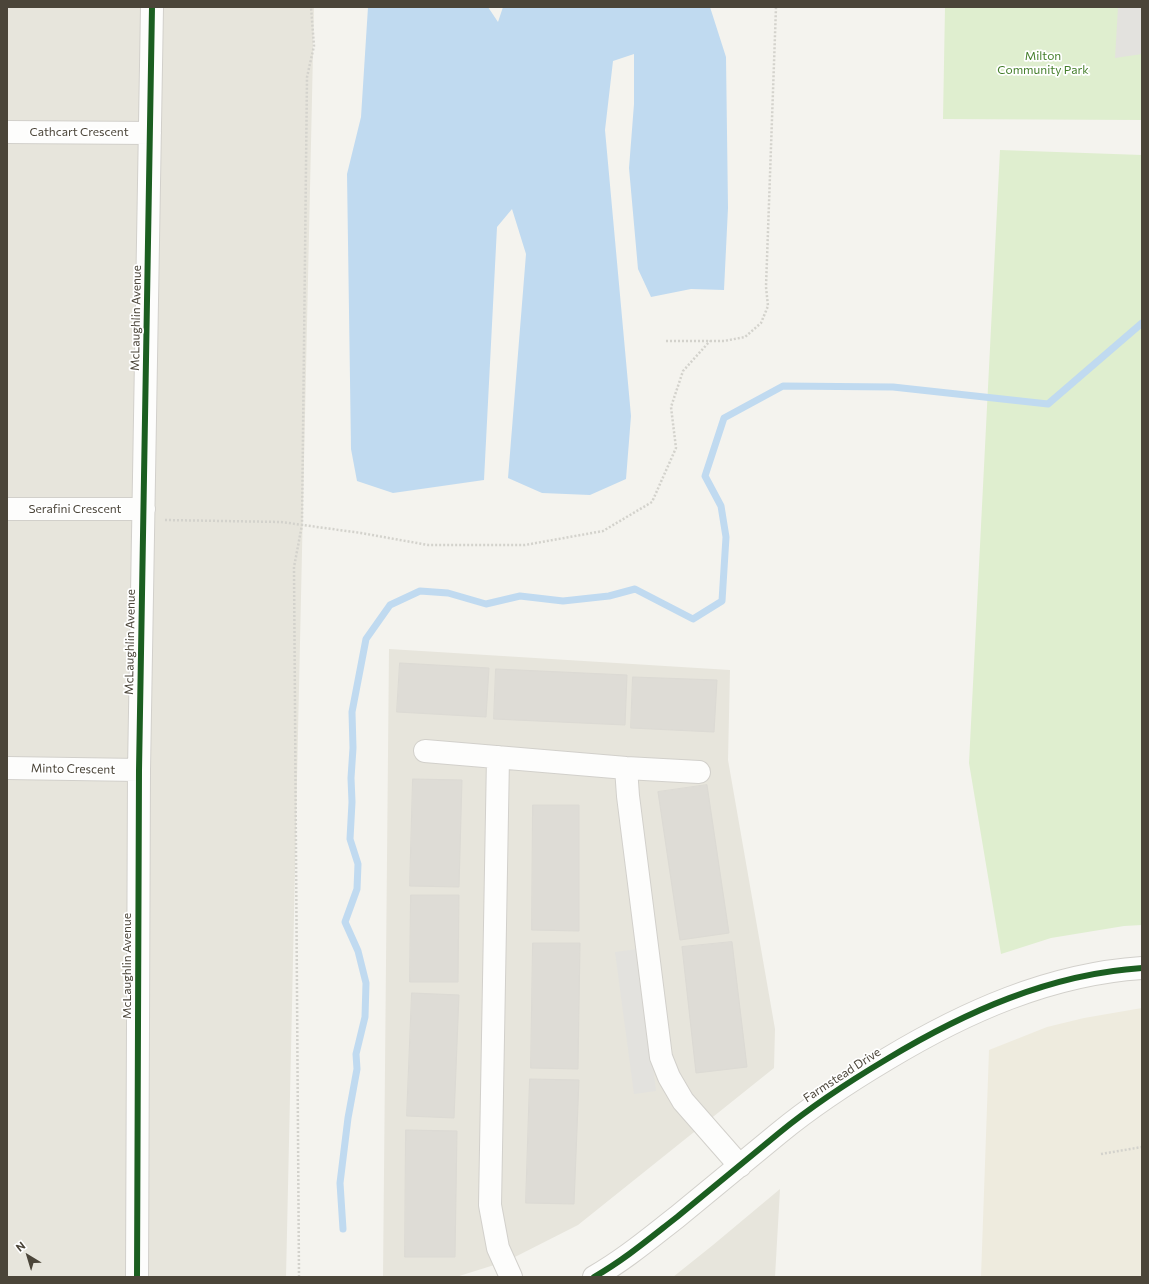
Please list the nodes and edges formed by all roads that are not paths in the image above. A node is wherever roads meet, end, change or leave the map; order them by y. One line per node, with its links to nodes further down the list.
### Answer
1 (152, 7): 3 (street, McLaughlin Avenue)
2 (7, 132): 3 (street, Cathcart Crescent)
3 (150, 133): 5 (street, McLaughlin Avenue)
4 (7, 509): 5 (street, Serafini Crescent)
5 (144, 514): 10 (street, McLaughlin Avenue)
6 (425, 751): 7 (street)
7 (498, 757): 9 (street); 15 (street)
8 (7, 768): 10 (street, Minto Crescent)
9 (626, 768): 11 (street); 13 (street)
10 (139, 770): 14 (street, McLaughlin Avenue)
11 (699, 772)
12 (1142, 968): 13 (street, Farmstead Drive)
13 (740, 1166): 16 (street, Farmstead Drive)
14 (137, 1277)
15 (511, 1277)
16 (594, 1277)

